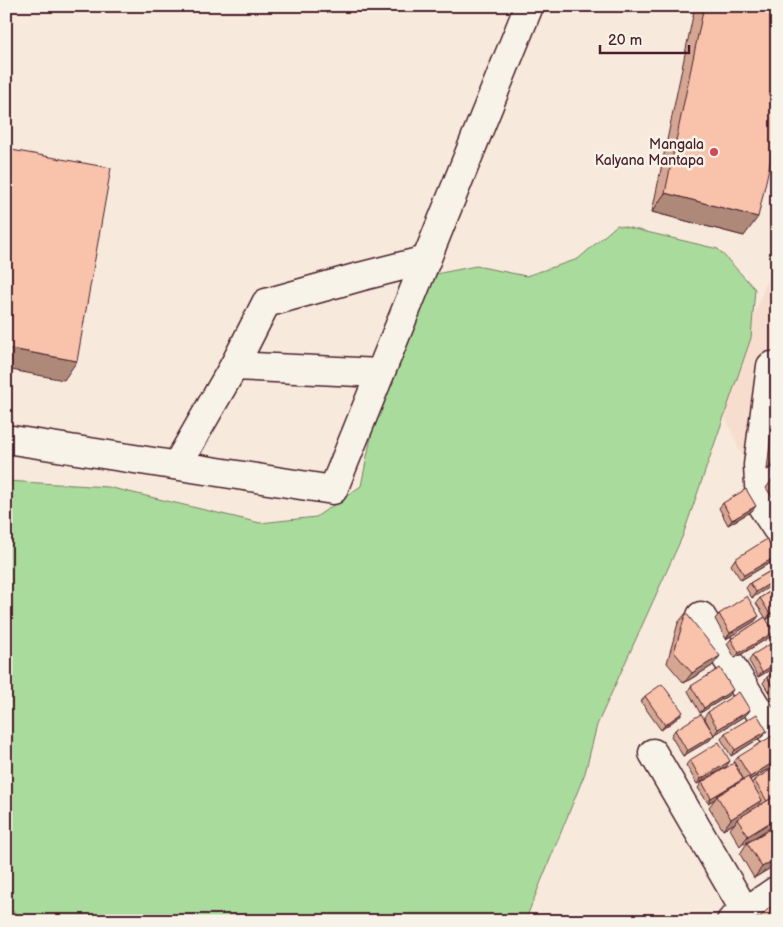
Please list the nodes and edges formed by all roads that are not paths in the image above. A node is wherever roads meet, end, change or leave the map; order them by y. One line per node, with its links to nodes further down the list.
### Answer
1 (529, 6): 2 (street)
2 (426, 260): 3 (street); 5 (street)
3 (234, 366): 5 (street); 7 (street)
4 (771, 366): 8 (street)
5 (380, 373): 7 (street)
6 (6, 439): 7 (street)
7 (177, 466)
8 (777, 529)
9 (701, 616): 10 (street)
10 (777, 741)
11 (653, 753): 13 (street)
12 (777, 890): 13 (street)
13 (738, 916)

